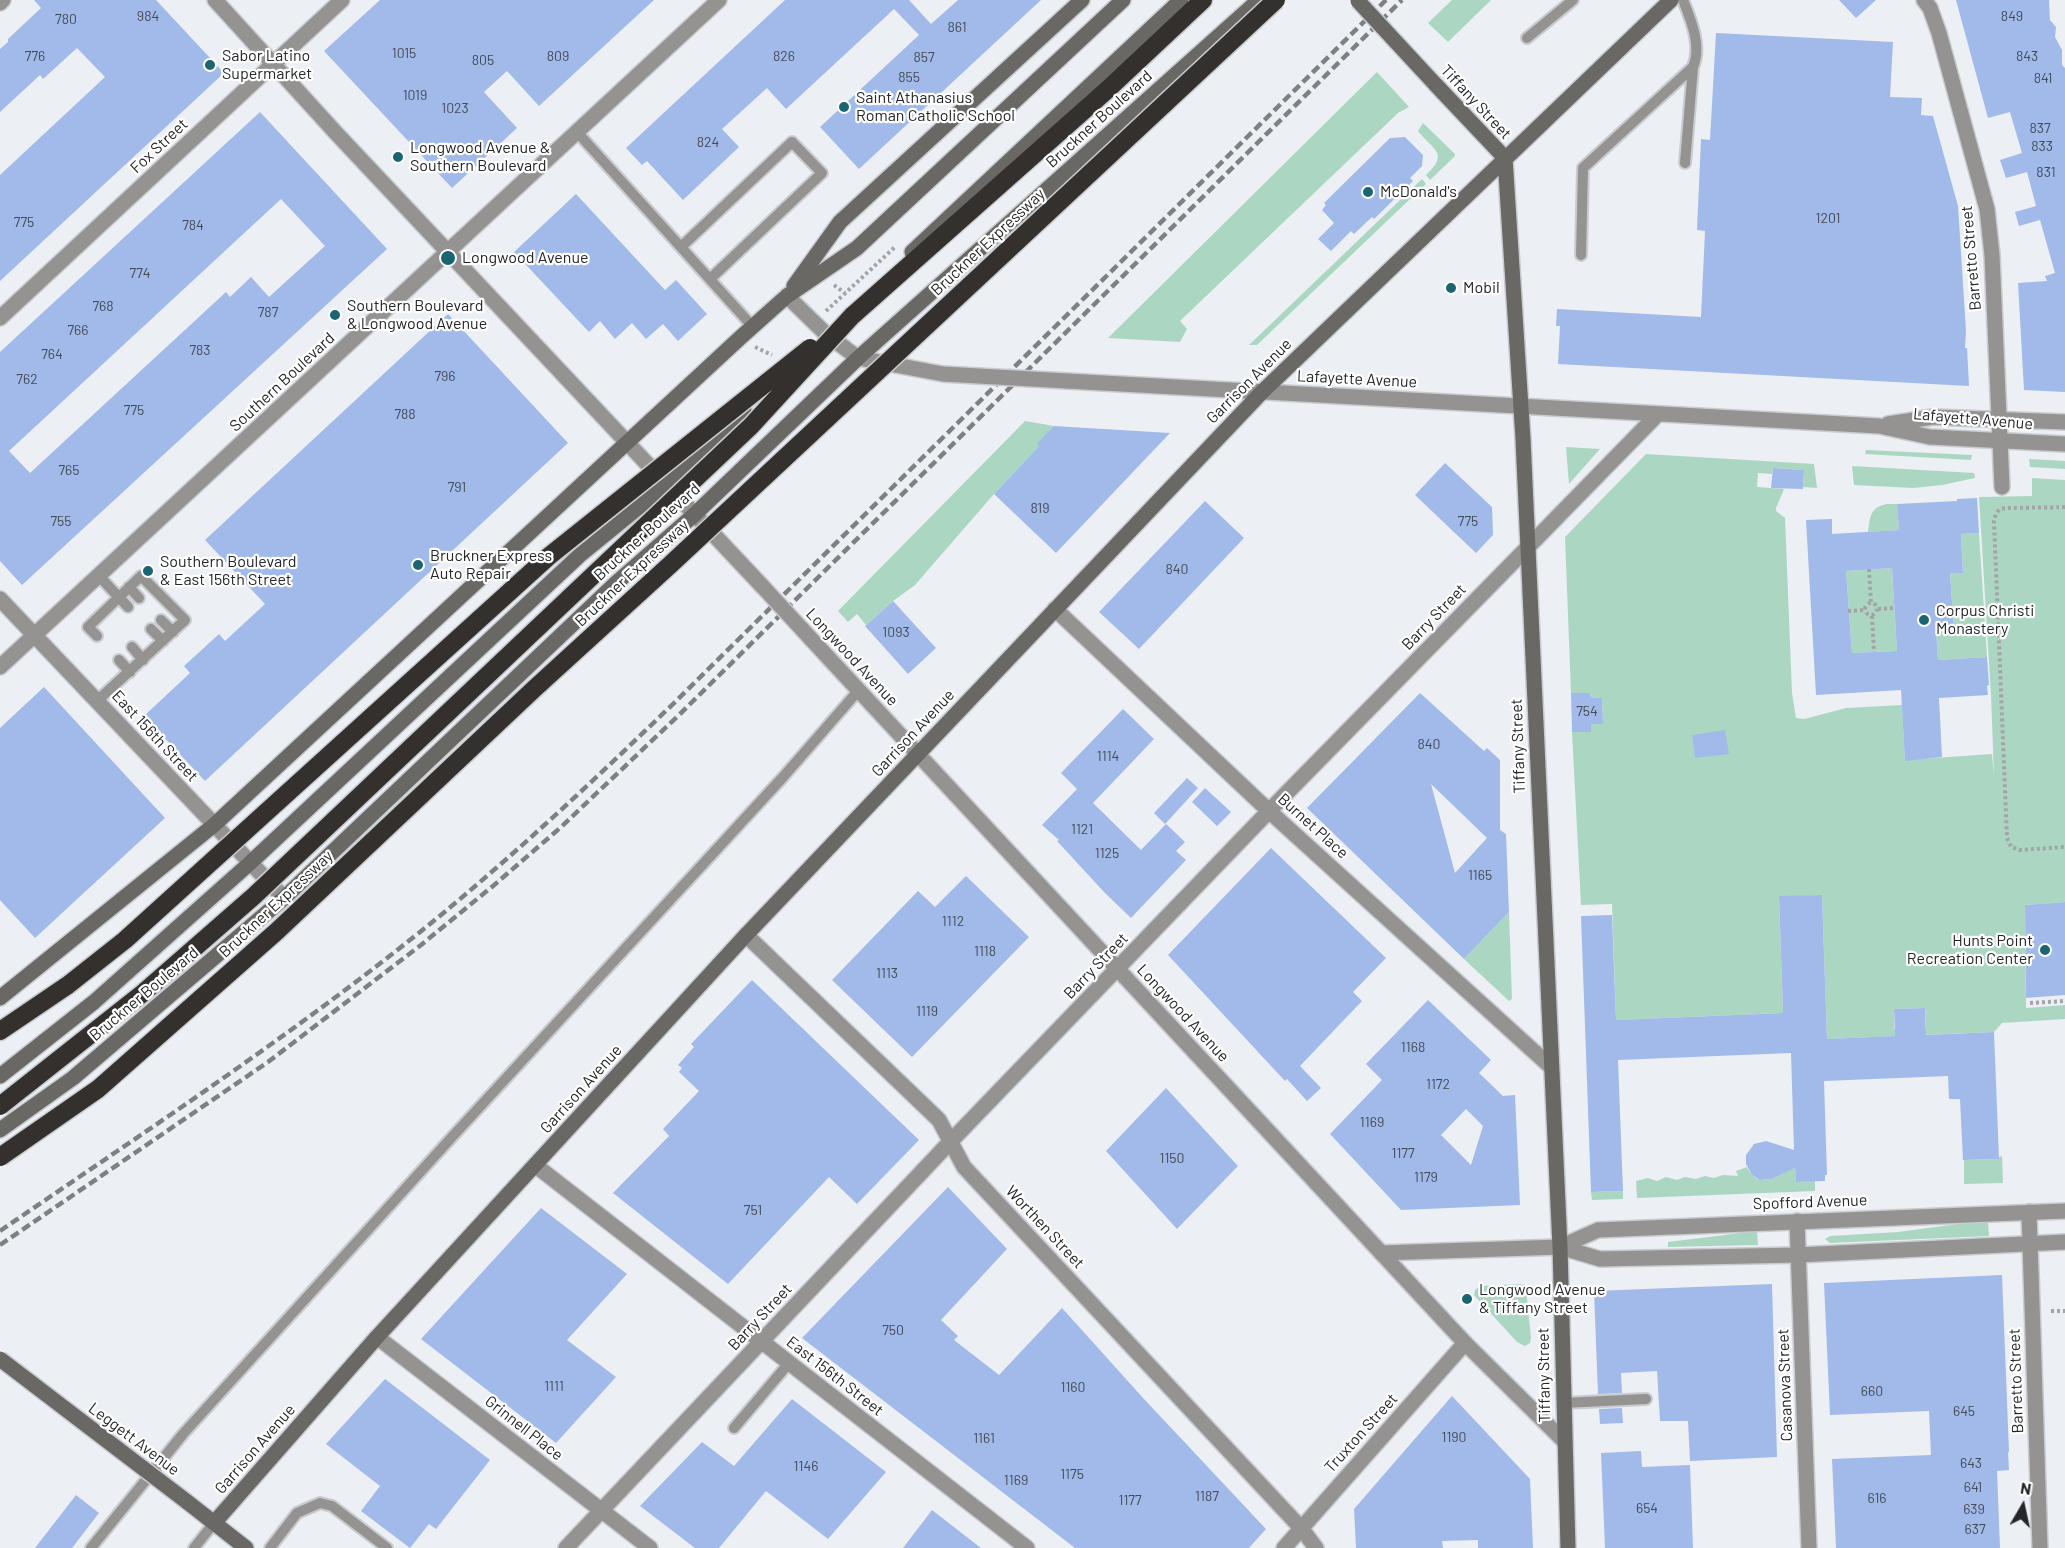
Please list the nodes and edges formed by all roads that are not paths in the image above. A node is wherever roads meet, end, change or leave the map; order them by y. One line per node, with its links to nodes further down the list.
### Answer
1 (215, 0): 16 (street, Longwood Avenue)
2 (342, 0): 16 (street, Fox Street)
3 (719, 0): 18 (street, Southern Boulevard)
4 (1082, 0): 25 (main road)
5 (1123, 0): 25 (main road)
6 (1181, 0): 29 (main road, Bruckner Boulevard)
7 (1203, 0): 26 (highway, Bruckner Expressway)
8 (1259, 0): 30 (main road, Bruckner Boulevard)
9 (1276, 0): 80 (highway, Bruckner Expressway, bridge)
10 (1573, 0): 15 (lane)
11 (1671, 0): 19 (main road, Garrison Avenue)
12 (1683, 0): 17 (lane)
13 (1924, 0): 34 (street, Barretto Street)
14 (1358, 1): 19 (main road, Tiffany Street, bridge)
15 (1527, 38)
16 (273, 64): 22 (street, Longwood Avenue); 27 (street, Fox Street)
17 (1693, 66): 20 (lane); 23 (lane)
18 (577, 132): 21 (lane); 22 (street, Southern Boulevard)
19 (1505, 158): 31 (main road, Garrison Avenue); 32 (main road, Tiffany Street)
20 (1685, 164)
21 (681, 247): 24 (lane); 24 (lane)
22 (449, 252): 38 (street, Longwood Avenue); 44 (street, Southern Boulevard)
23 (1581, 255)
24 (710, 279): 28 (lane)
25 (788, 296): 28 (main road); 29 (street, Lafayette Avenue)
26 (853, 308): 74 (highway, bridge); 77 (highway, Bruckner Expressway, bridge)
27 (0, 318)
28 (753, 327): 38 (main road)
29 (825, 333): 30 (street, Lafayette Avenue); 40 (main road, Bruckner Boulevard)
30 (858, 358): 31 (street, Lafayette Avenue, bridge); 42 (main road, Bruckner Boulevard)
31 (1262, 392): 32 (street, Lafayette Avenue); 50 (main road, Garrison Avenue)
32 (1521, 405): 33 (street, Lafayette Avenue); 43 (main road, Tiffany Street)
33 (1658, 414): 36 (street, Lafayette Avenue); 43 (street, Barry Street)
34 (2000, 420): 35 (street, Lafayette Avenue); 36 (street, Lafayette Avenue); 37 (street, Barretto Street)
35 (2065, 422)
36 (1879, 426): 37 (street, Lafayette Avenue)
37 (2001, 440): 39 (street, Lafayette Avenue); 41 (street, Barretto Street)
38 (626, 442): 40 (street, Longwood Avenue); 68 (main road)
39 (2065, 444)
40 (666, 485): 42 (street, Longwood Avenue); 69 (main road, Bruckner Boulevard)
41 (2002, 487)
42 (694, 515): 64 (street, Longwood Avenue, bridge); 70 (main road, Bruckner Boulevard)
43 (1528, 547): 67 (street, Barry Street); 75 (main road, Tiffany Street)
44 (99, 576): 46 (lane); 56 (street, Southern Boulevard)
45 (129, 587): 46 (lane); 47 (lane); 55 (lane)
46 (119, 597): 49 (lane); 51 (lane)
47 (139, 598)
48 (0, 599): 56 (street, East 156th Street)
49 (128, 607)
50 (1055, 609): 66 (main road, Garrison Avenue); 67 (street, Burnet Place)
51 (101, 615): 53 (lane); 57 (lane)
52 (161, 620): 55 (lane)
53 (110, 624)
54 (151, 629): 58 (lane)
55 (172, 632): 58 (lane)
56 (35, 636): 62 (street, Southern Boulevard); 65 (street, East 156th Street)
57 (97, 636)
58 (163, 641): 61 (lane)
59 (132, 647): 61 (lane)
60 (119, 660): 63 (lane)
61 (143, 660): 63 (lane)
62 (0, 667)
63 (129, 672): 65 (lane)
64 (858, 691): 66 (street, Longwood Avenue); 102 (lane)
65 (97, 701): 68 (street, East 156th Street)
66 (918, 755): 71 (main road, Garrison Avenue); 72 (street, Longwood Avenue)
67 (1269, 811): 72 (street, Barry Street); 75 (street, Burnet Place)
68 (214, 825): 69 (street, East 156th Street); 73 (main road)
69 (250, 863): 70 (street, East 156th Street); 76 (main road, Bruckner Boulevard)
70 (284, 898): 78 (main road, Bruckner Boulevard)
71 (746, 935): 79 (street, Worthen Street); 81 (main road, Garrison Avenue)
72 (1118, 970): 79 (street, Barry Street); 88 (street, Longwood Avenue)
73 (0, 998)
74 (0, 1031)
75 (1550, 1066): 87 (main road, Tiffany Street)
76 (0, 1076)
77 (0, 1106)
78 (0, 1130)
79 (951, 1141): 91 (street, Barry Street); 101 (street, Worthen Street)
80 (0, 1157)
81 (536, 1166): 90 (main road, Garrison Avenue); 91 (street, East 156th Street)
82 (2065, 1211): 83 (street, Spofford Avenue)
83 (2028, 1212): 84 (street, Spofford Avenue); 86 (street, Barretto Street)
84 (1797, 1221): 87 (street, Spofford Avenue); 89 (street, Casanova Street)
85 (2065, 1242): 86 (street, Spofford Avenue)
86 (2029, 1243): 89 (street, Spofford Avenue); 114 (street, Barretto Street)
87 (1560, 1247): 88 (street, Spofford Avenue); 89 (street, Spofford Avenue); 96 (main road, Tiffany Street)
88 (1381, 1253): 92 (street, Longwood Avenue)
89 (1798, 1255): 113 (street, Casanova Street)
90 (377, 1337): 99 (street, Grinnell Place); 100 (main road, Garrison Avenue)
91 (761, 1341): 94 (street, East 156th Street); 99 (street, Barry Street)
92 (1465, 1343): 98 (street, Longwood Avenue); 101 (street, Truxton Street)
93 (0, 1359): 100 (main road, Leggett Avenue, bridge)
94 (789, 1363): 97 (lane); 109 (street, East 156th Street)
95 (1646, 1399): 96 (lane)
96 (1563, 1403): 98 (main road, Tiffany Street)
97 (734, 1428)
98 (1564, 1441): 112 (main road, Tiffany Street)
99 (602, 1511): 107 (street, Barry Street); 108 (street, Grinnell Place)
100 (214, 1522): 103 (lane); 104 (main road, Leggett Avenue)
101 (1301, 1528): 110 (street, Truxton Street); 111 (street, Worthen Street)
102 (91, 1548)
103 (194, 1548)
104 (246, 1548)
105 (270, 1548): 106 (lane)
106 (387, 1548)
107 (566, 1548)
108 (650, 1548)
109 (1027, 1548)
110 (1284, 1548)
111 (1317, 1548)
112 (1568, 1548)
113 (1809, 1548)
114 (2040, 1548)

